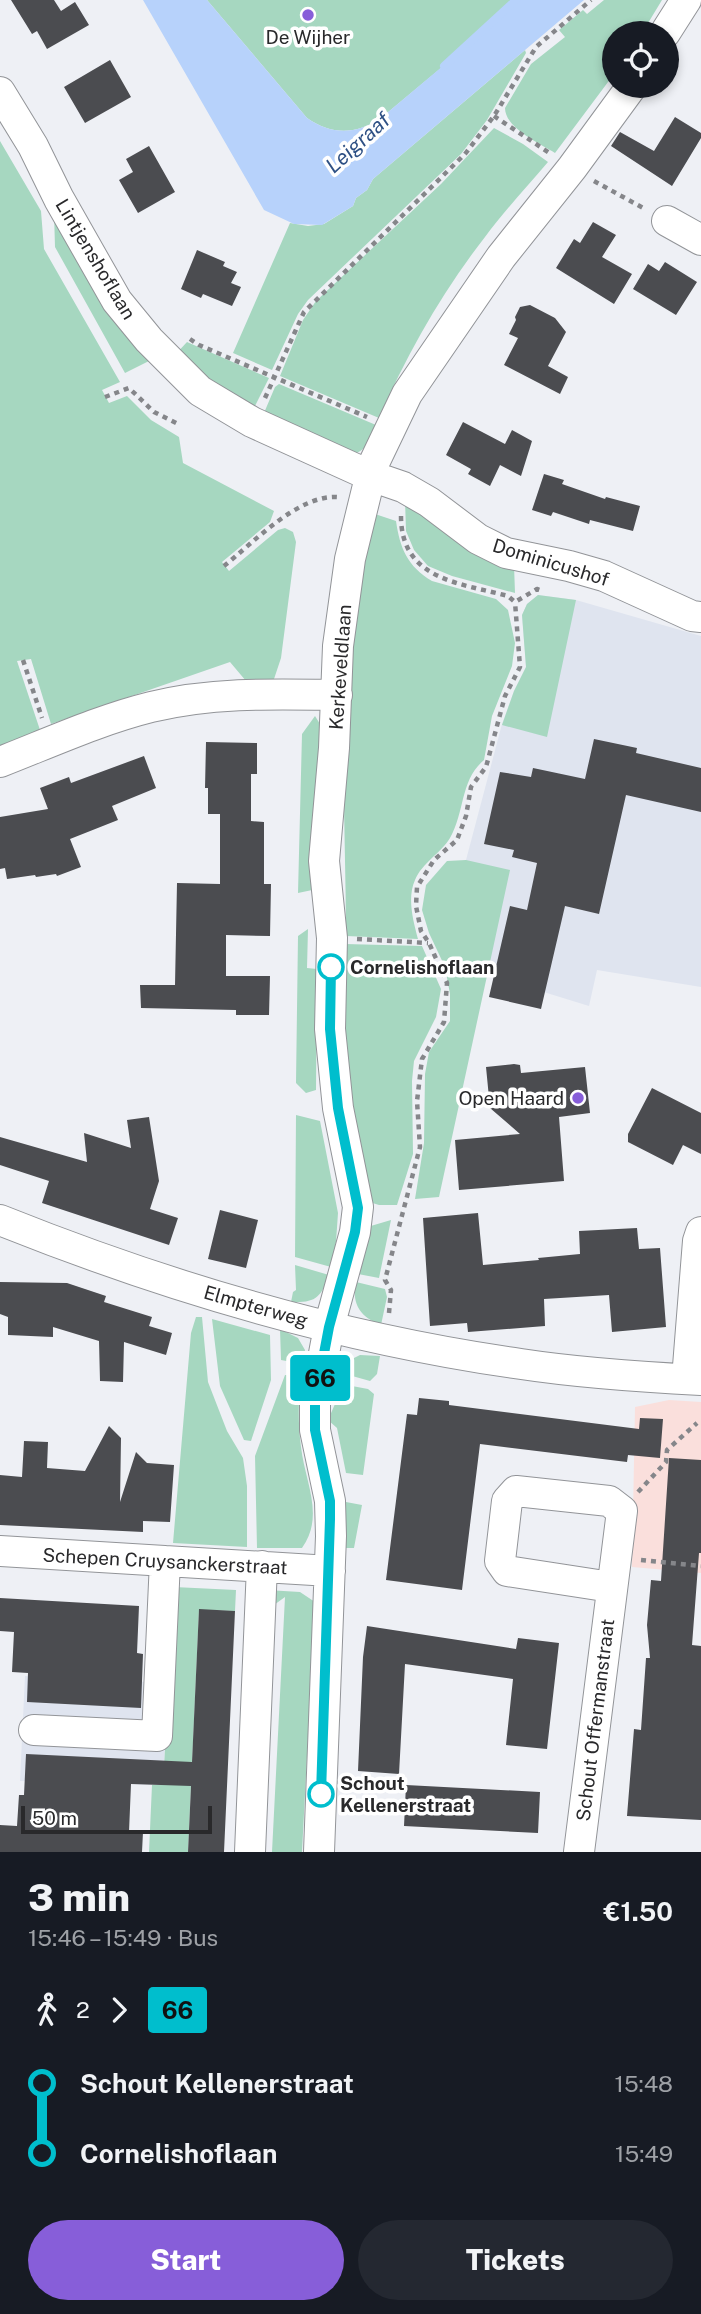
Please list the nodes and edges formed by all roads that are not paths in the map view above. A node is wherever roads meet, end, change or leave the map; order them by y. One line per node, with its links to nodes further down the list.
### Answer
1 (686, 0): 2 (street)
2 (673, 21)
3 (0, 92): 7 (street, Lintjenshoflaan)
4 (623, 98): 7 (street, Kerkeveldlaan)
5 (667, 221): 6 (street)
6 (701, 240)
7 (368, 487): 8 (street, Dominicushof); 9 (street, Kerkeveldlaan)
8 (701, 617)
9 (337, 695): 10 (street); 13 (street, Kerkeveldlaan)
10 (0, 762)
11 (0, 1220): 13 (street, Elmpterweg)
12 (701, 1232): 14 (street)
13 (329, 1327): 14 (street, Elmpterweg); 18 (street)
14 (694, 1380)
15 (0, 1551): 16 (street, Schepen Cruysanckerstraat)
16 (165, 1561): 17 (street, Schepen Cruysanckerstraat); 20 (street)
17 (262, 1566): 18 (street, Schepen Cruysanckerstraat); 21 (street)
18 (330, 1571): 22 (street)
19 (611, 1587): 19 (street, Schout Offermanstraat); 23 (street, Schout Offermanstraat)
20 (34, 1730)
21 (250, 1852)
22 (319, 1852)
23 (579, 1852)

